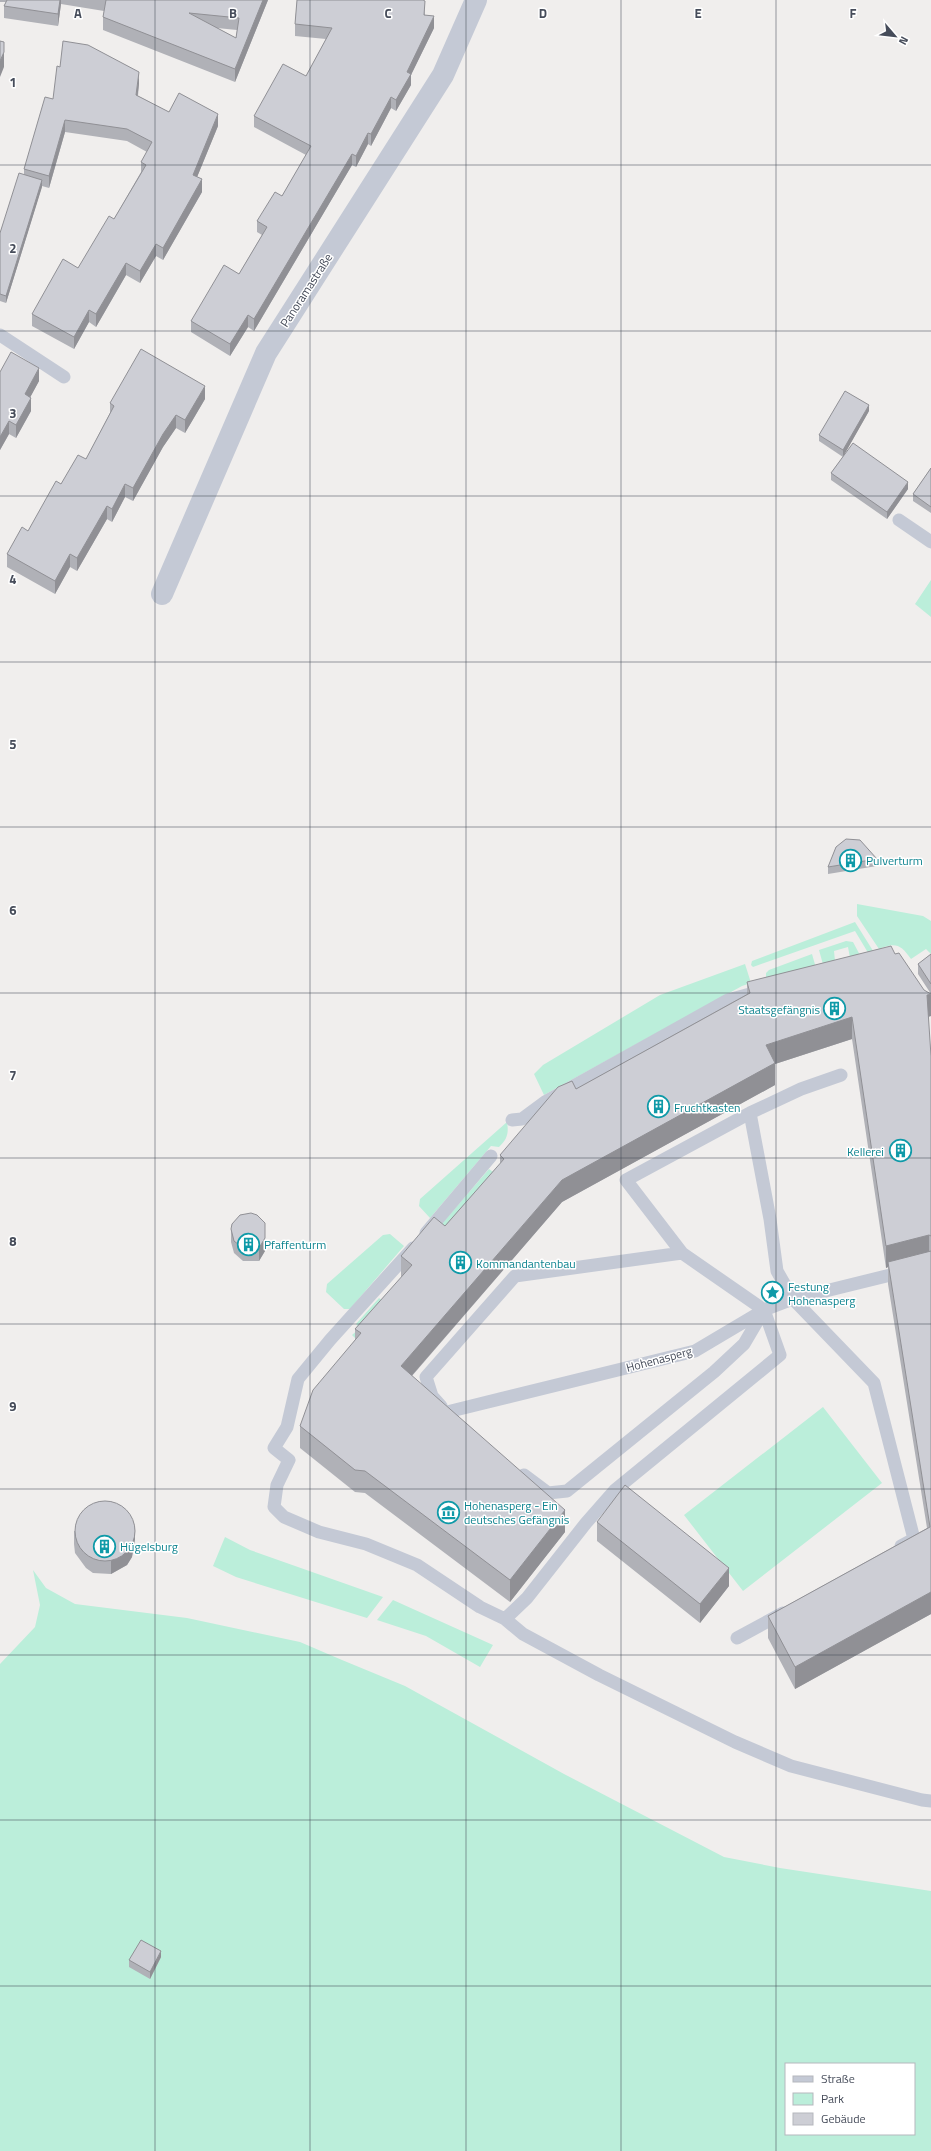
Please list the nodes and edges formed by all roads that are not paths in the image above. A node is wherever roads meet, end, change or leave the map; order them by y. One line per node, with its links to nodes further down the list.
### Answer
1 (476, 0): 6 (street, Panoramastraße)
2 (0, 335): 3 (lane)
3 (64, 377)
4 (899, 520): 5 (lane)
5 (931, 542)
6 (162, 594)
7 (777, 988): 10 (lane)
8 (841, 1075): 9 (lane)
9 (750, 1113): 12 (lane); 14 (lane)
10 (512, 1120)
11 (491, 1156): 21 (lane)
12 (682, 1253): 15 (lane); 16 (lane)
13 (931, 1265): 14 (lane, Hohenasperg)
14 (793, 1299): 15 (lane, Hohenasperg); 19 (lane)
15 (764, 1310): 16 (lane, Hohenasperg); 18 (lane); 21 (lane)
16 (446, 1412): 17 (lane)
17 (459, 1422)
18 (515, 1468)
19 (887, 1554)
20 (792, 1608): 22 (lane)
21 (505, 1619): 23 (lane)
22 (737, 1638)
23 (931, 1801)

